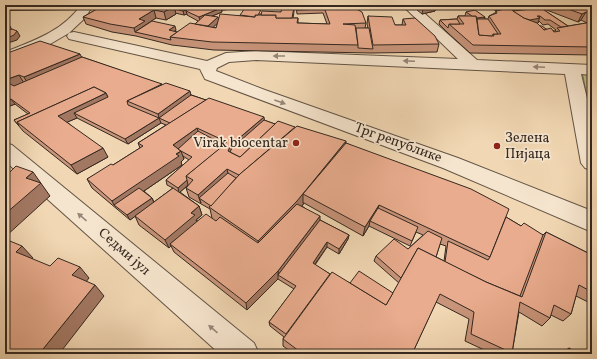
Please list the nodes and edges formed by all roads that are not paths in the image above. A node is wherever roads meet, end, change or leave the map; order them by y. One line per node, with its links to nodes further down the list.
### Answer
1 (88, 5): 3 (street); 5 (street)
2 (408, 5): 6 (street)
3 (5, 6)
4 (74, 36): 7 (street)
5 (5, 58)
6 (472, 64): 7 (street, one-way to 7); 8 (street, one-way to 6)
7 (209, 66): 12 (street, Трг републике, one-way to 12)
8 (572, 69): 9 (street); 11 (street)
9 (592, 70)
10 (5, 150): 13 (street, Седми јул, one-way to 10)
11 (592, 164)
12 (592, 222)
13 (243, 354)

